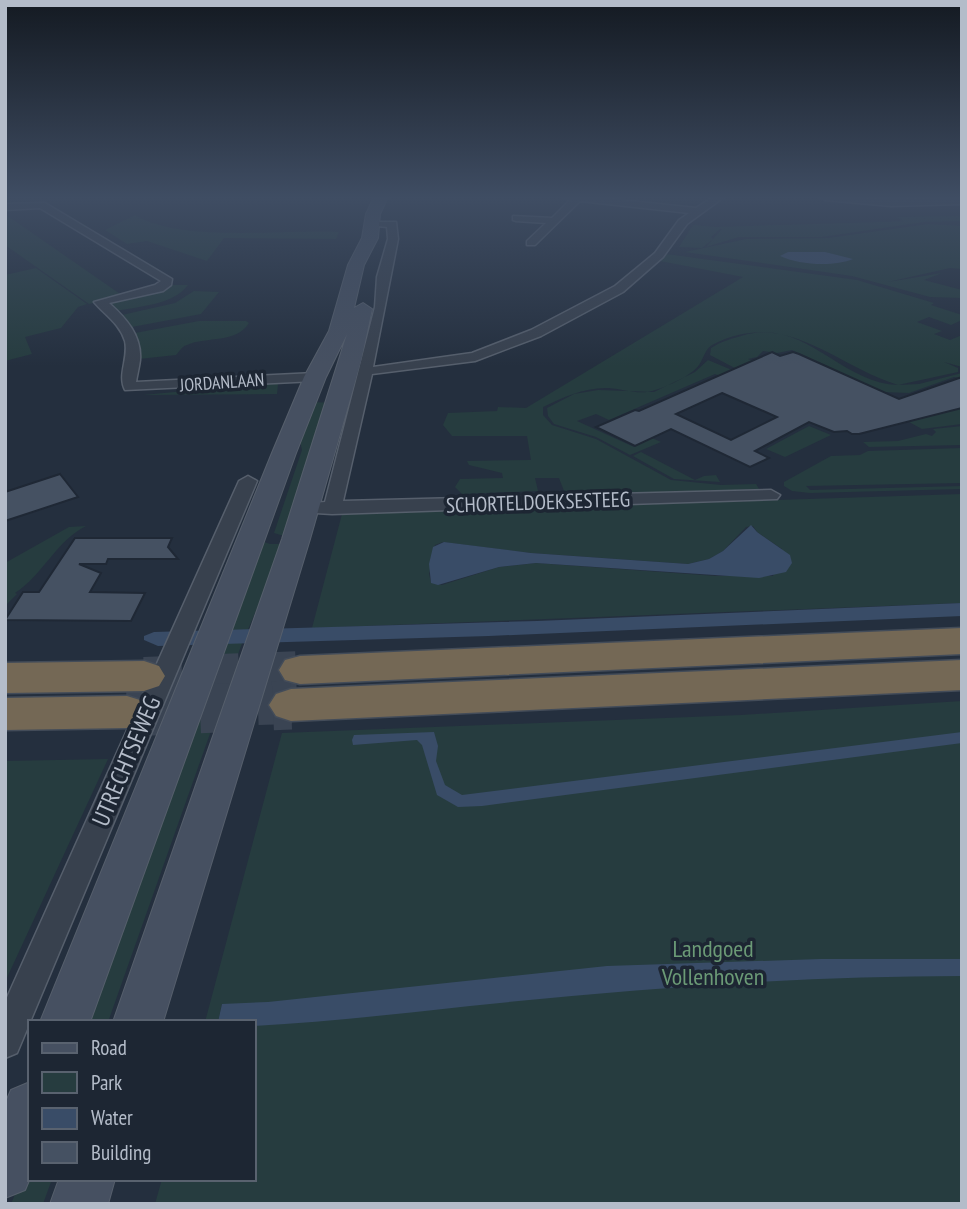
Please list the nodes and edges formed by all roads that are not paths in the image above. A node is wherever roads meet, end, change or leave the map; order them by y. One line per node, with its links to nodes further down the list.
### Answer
1 (123, 253): 9 (street, JORDANLAAN)
2 (367, 253): 6 (main road, UTRECHTSEWEG)
3 (369, 253): 6 (main road, UTRECHTSEWEG)
4 (388, 253): 7 (street, UTRECHTSEWEG)
5 (659, 253): 10 (street)
6 (364, 265): 7 (main road, UTRECHTSEWEG); 9 (main road, UTRECHTSEWEG)
7 (373, 307): 8 (main road, UTRECHTSEWEG); 14 (street, UTRECHTSEWEG)
8 (351, 361): 9 (main road); 13 (main road, UTRECHTSEWEG)
9 (319, 369): 15 (main road, UTRECHTSEWEG)
10 (376, 371)
11 (248, 481): 23 (street, UTRECHTSEWEG)
12 (771, 495): 14 (street, SCHORTELDOEKSESTEEG)
13 (305, 508): 14 (street, SCHORTELDOEKSESTEEG); 16 (main road, UTRECHTSEWEG)
14 (332, 509)
15 (251, 536): 16 (main road); 21 (main road, UTRECHTSEWEG)
16 (296, 539): 22 (main road, UTRECHTSEWEG)
17 (962, 642): 18 (highway)
18 (962, 675)
19 (5, 678): 20 (highway)
20 (5, 714)
21 (66, 1020)
22 (139, 1020)
23 (5, 1041)
24 (28, 1115): 25 (main road)
25 (5, 1170)
26 (86, 1181): 27 (main road)
27 (79, 1204)

